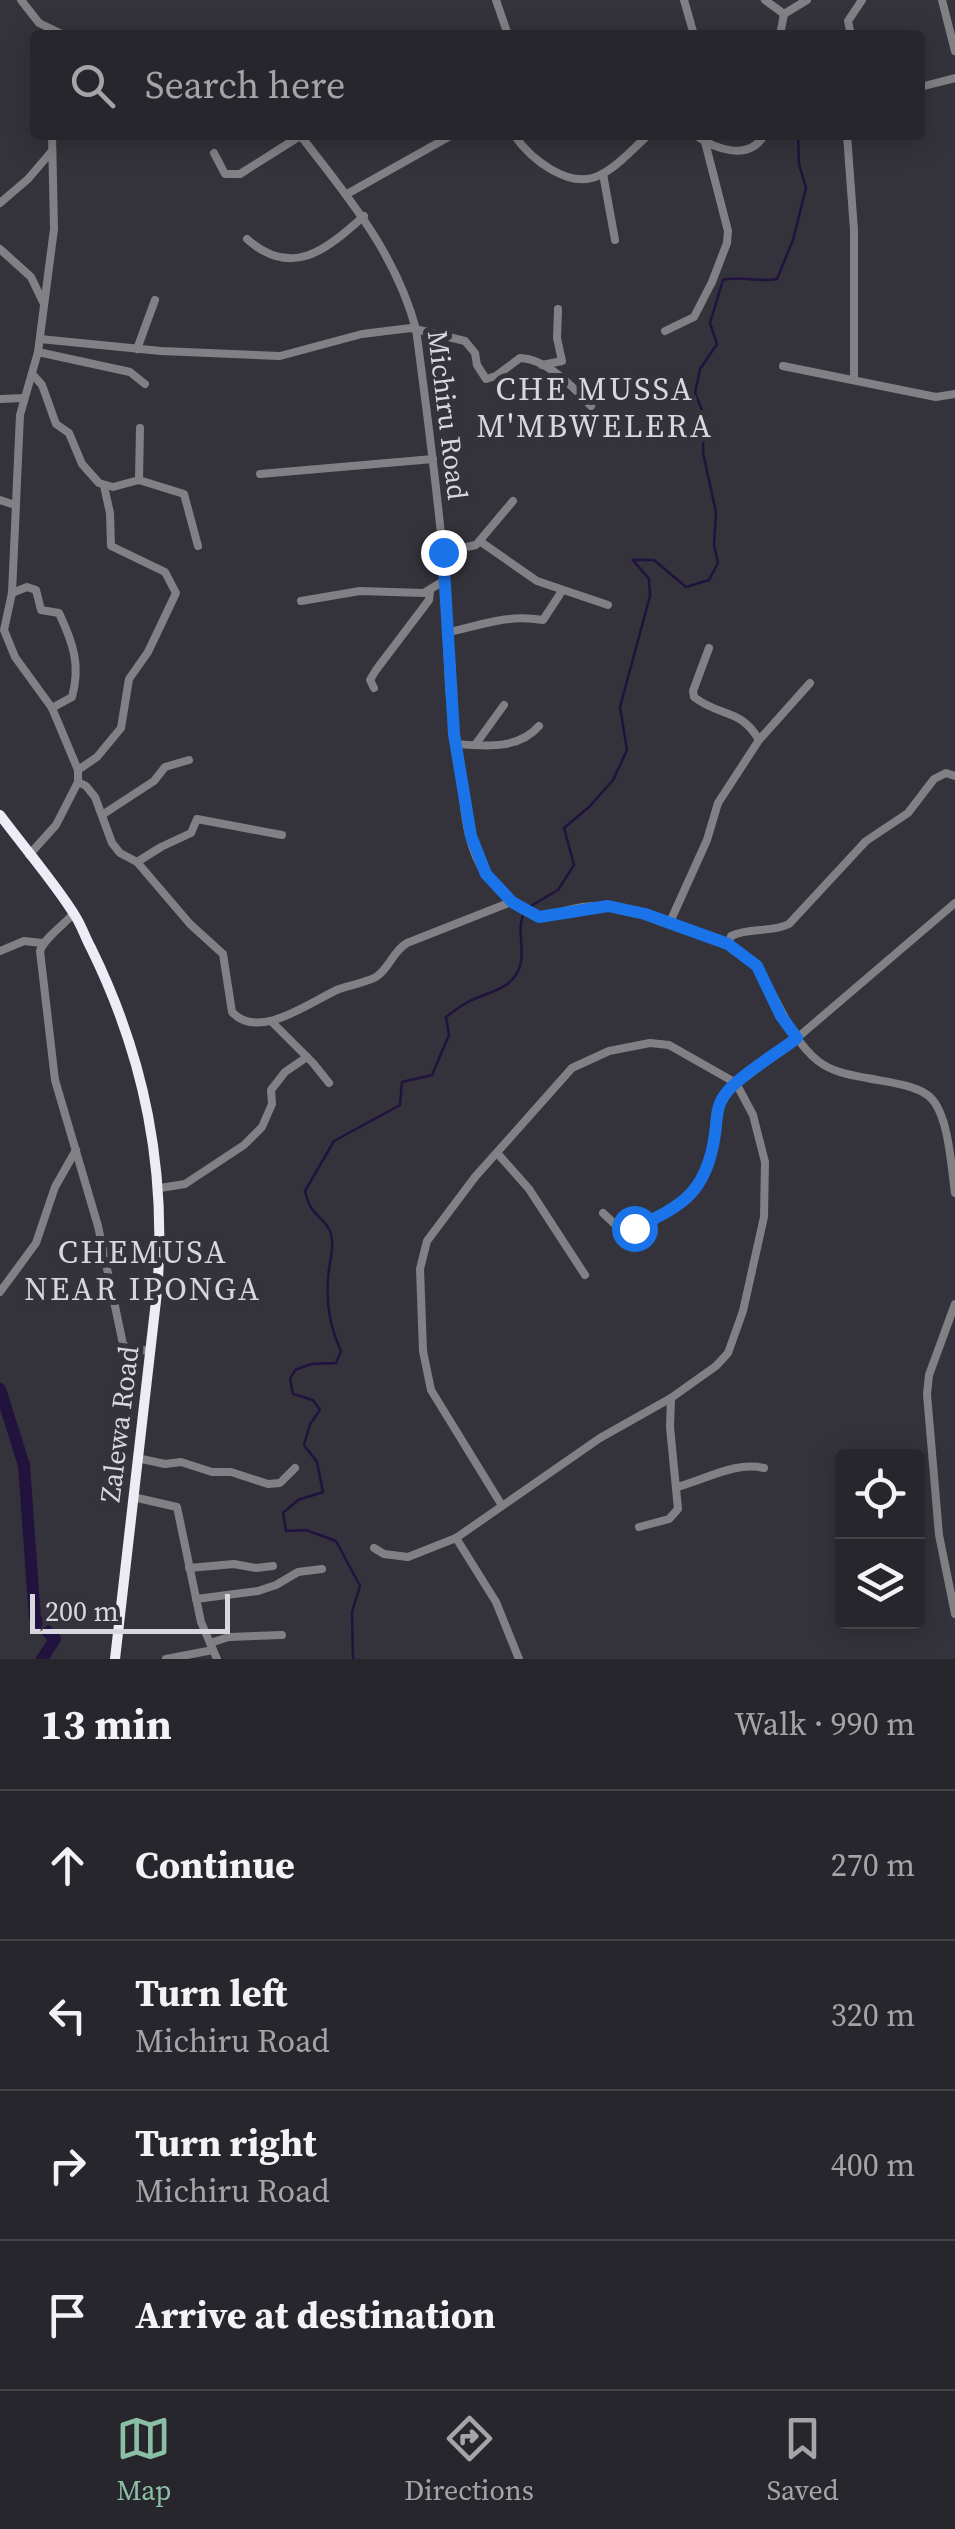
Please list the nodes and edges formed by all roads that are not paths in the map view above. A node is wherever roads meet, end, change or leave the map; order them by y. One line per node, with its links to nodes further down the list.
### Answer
1 (21, 0): 9 (street)
2 (496, 0): 10 (street)
3 (684, 0): 11 (street)
4 (765, 0): 8 (street)
5 (807, 0): 8 (street)
6 (862, 0): 13 (street)
7 (942, 0): 14 (street)
8 (784, 14): 12 (street)
9 (48, 30)
10 (506, 30)
11 (693, 30)
12 (781, 30)
13 (850, 30)
14 (955, 51)
15 (955, 78): 16 (street)
16 (925, 87)
17 (52, 140): 27 (street)
18 (294, 140): 28 (street)
19 (303, 140): 30 (street, Michiru Road)
20 (443, 140): 30 (street)
21 (518, 140): 29 (street)
22 (642, 140): 29 (street)
23 (702, 140): 26 (street)
24 (759, 140): 26 (street)
25 (847, 140): 47 (street)
26 (705, 142): 40 (street)
27 (52, 150): 31 (street); 37 (street)
28 (214, 154)
29 (603, 174): 34 (street)
30 (347, 194): 32 (street, Michiru Road)
31 (0, 204)
32 (364, 216): 33 (street); 39 (street, Michiru Road)
33 (246, 239)
34 (614, 240)
35 (0, 249): 37 (street)
36 (154, 300): 42 (street)
37 (45, 306): 41 (street)
38 (558, 308): 44 (street)
39 (416, 330): 42 (street); 44 (street); 54 (street, Michiru Road)
40 (664, 331)
41 (40, 339): 42 (street); 43 (street)
42 (137, 349)
43 (38, 352): 46 (street); 48 (street)
44 (542, 365): 52 (street)
45 (782, 366): 47 (street)
46 (34, 376): 50 (street); 57 (street)
47 (854, 380): 49 (street)
48 (145, 384)
49 (955, 394)
50 (24, 398): 51 (street); 60 (street)
51 (0, 399)
52 (591, 406)
53 (140, 428): 56 (street)
54 (433, 459): 55 (street); 63 (street, Michiru Road)
55 (260, 474)
56 (139, 480): 57 (street); 62 (street)
57 (104, 486): 81 (street)
58 (0, 500): 60 (street)
59 (513, 501): 61 (street)
60 (15, 506): 67 (street)
61 (480, 542): 63 (street); 66 (street)
62 (198, 546)
63 (443, 552): 64 (street, Michiru Road)
64 (445, 580): 65 (street); 70 (street, Michiru Road)
65 (430, 591): 68 (street); 73 (street)
66 (562, 592): 69 (street); 70 (street)
67 (12, 593): 75 (street); 75 (street)
68 (301, 601)
69 (608, 605)
70 (448, 632): 78 (street, Michiru Road)
71 (708, 648): 77 (street)
72 (810, 683): 77 (street)
73 (374, 688)
74 (504, 705): 79 (street)
75 (52, 708): 81 (street)
76 (539, 726): 79 (street)
77 (760, 740): 92 (street)
78 (456, 744): 79 (street); 89 (street, Michiru Road)
79 (476, 745)
80 (189, 760): 85 (street)
81 (78, 770): 83 (street)
82 (955, 776): 94 (street)
83 (78, 782): 85 (street); 87 (street)
84 (0, 815): 87 (highway, Zalewa Road)
85 (102, 815): 88 (street)
86 (282, 835): 88 (street)
87 (30, 855): 91 (highway, Zalewa Road)
88 (138, 862): 96 (street)
89 (512, 902): 92 (street); 96 (street)
90 (955, 903): 97 (street)
91 (74, 913): 93 (street); 104 (highway, Zalewa Road)
92 (670, 922): 94 (street)
93 (42, 943): 95 (street); 101 (street)
94 (728, 944): 97 (street)
95 (0, 950)
96 (271, 1021): 98 (street)
97 (797, 1038): 100 (street); 103 (street)
98 (307, 1056): 99 (street); 104 (street)
99 (329, 1084)
100 (736, 1084): 102 (street); 106 (street); 111 (street)
101 (76, 1150): 108 (street); 110 (street)
102 (498, 1154): 107 (street); 117 (street)
103 (952, 1154): 105 (street)
104 (160, 1188): 110 (highway, Zalewa Road)
105 (955, 1193)
106 (603, 1213)
107 (585, 1275)
108 (0, 1292)
109 (955, 1304): 125 (street)
110 (151, 1351): 112 (highway, Zalewa Road)
111 (671, 1398): 115 (street); 117 (street)
112 (137, 1458): 113 (street); 116 (highway, Zalewa Road)
113 (294, 1468)
114 (764, 1468): 115 (street)
115 (676, 1487): 118 (street)
116 (133, 1497): 122 (street); 128 (highway, Zalewa Road)
117 (501, 1504): 119 (street)
118 (639, 1527)
119 (456, 1538): 120 (street); 130 (street)
120 (374, 1548)
121 (273, 1566): 122 (street)
122 (189, 1568): 124 (street)
123 (322, 1568): 124 (street)
124 (196, 1599): 127 (street)
125 (955, 1614)
126 (282, 1635): 127 (street)
127 (213, 1650): 129 (street)
128 (115, 1659)
129 (166, 1659)
130 (518, 1659)

